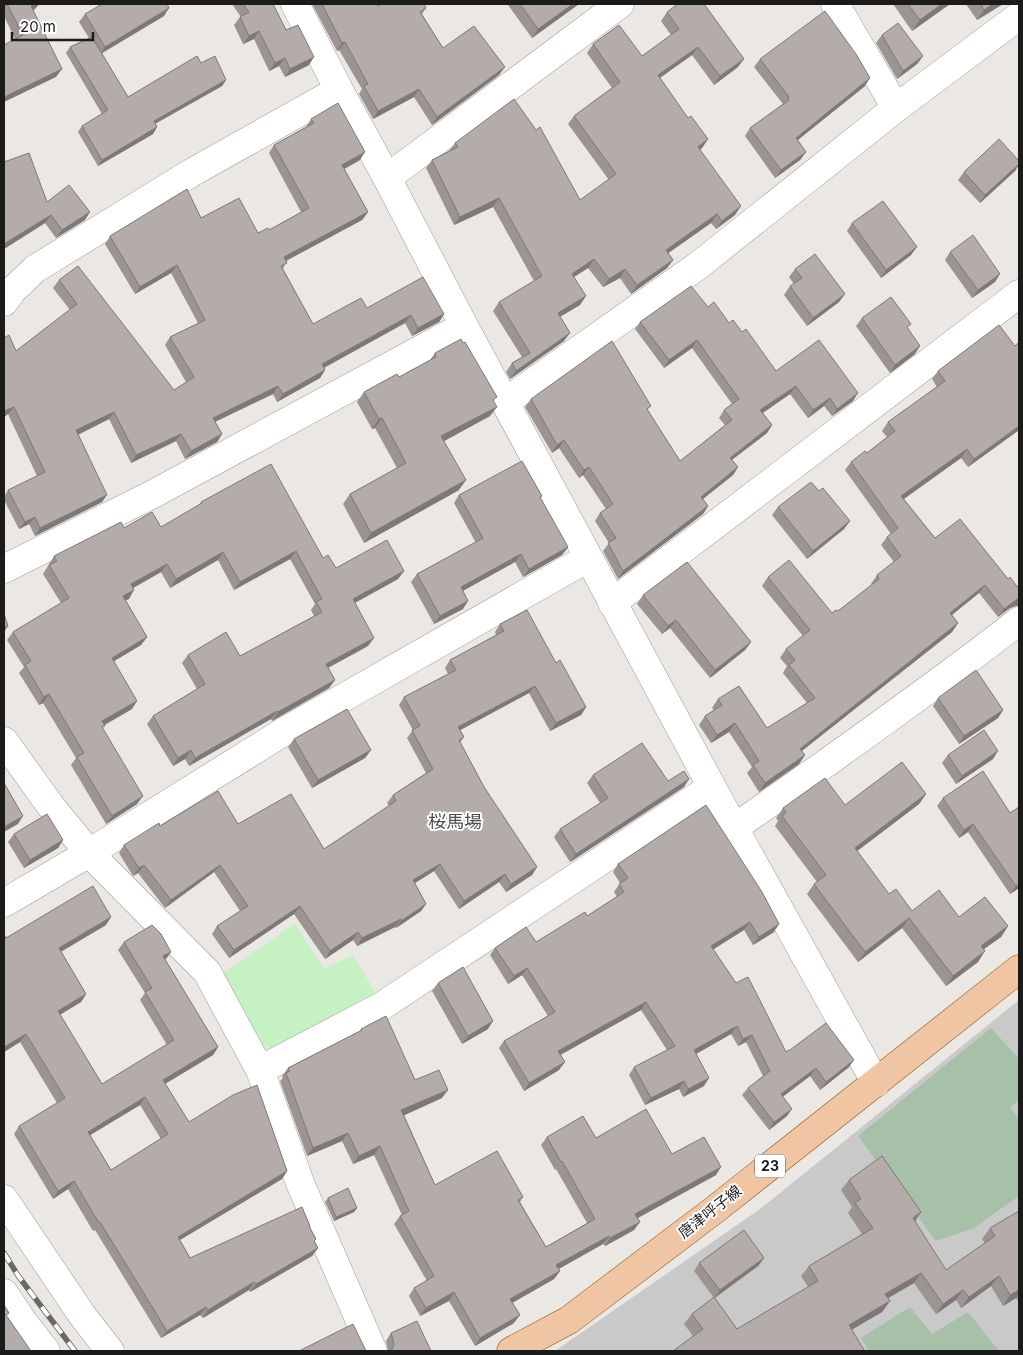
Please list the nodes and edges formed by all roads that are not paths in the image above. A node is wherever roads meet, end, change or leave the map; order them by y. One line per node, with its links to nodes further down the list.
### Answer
1 (295, 4): 5 (street)
2 (620, 4): 7 (street)
3 (835, 4): 6 (street)
4 (1019, 16): 6 (street)
5 (339, 90): 7 (street); 9 (street)
6 (896, 108): 11 (street)
7 (387, 178): 10 (street)
8 (1019, 294): 14 (street)
9 (4, 302)
10 (464, 326): 11 (street); 13 (street)
11 (505, 402): 12 (street)
12 (588, 558): 14 (street); 19 (street)
13 (4, 570)
14 (612, 602): 17 (street)
15 (1019, 621): 18 (street)
16 (4, 741): 19 (street)
17 (712, 787): 18 (street); 22 (street)
18 (734, 828): 23 (street)
19 (89, 853): 20 (street); 22 (street)
20 (4, 903)
21 (1019, 969): 23 (main road, 唐津呼子線 / 23)
22 (260, 1070): 28 (street)
23 (876, 1083): 29 (main road, 唐津呼子線 / 23)
24 (4, 1199): 27 (street)
25 (4, 1293): 26 (street)
26 (46, 1351)
27 (110, 1351)
28 (373, 1351)
29 (512, 1351)

